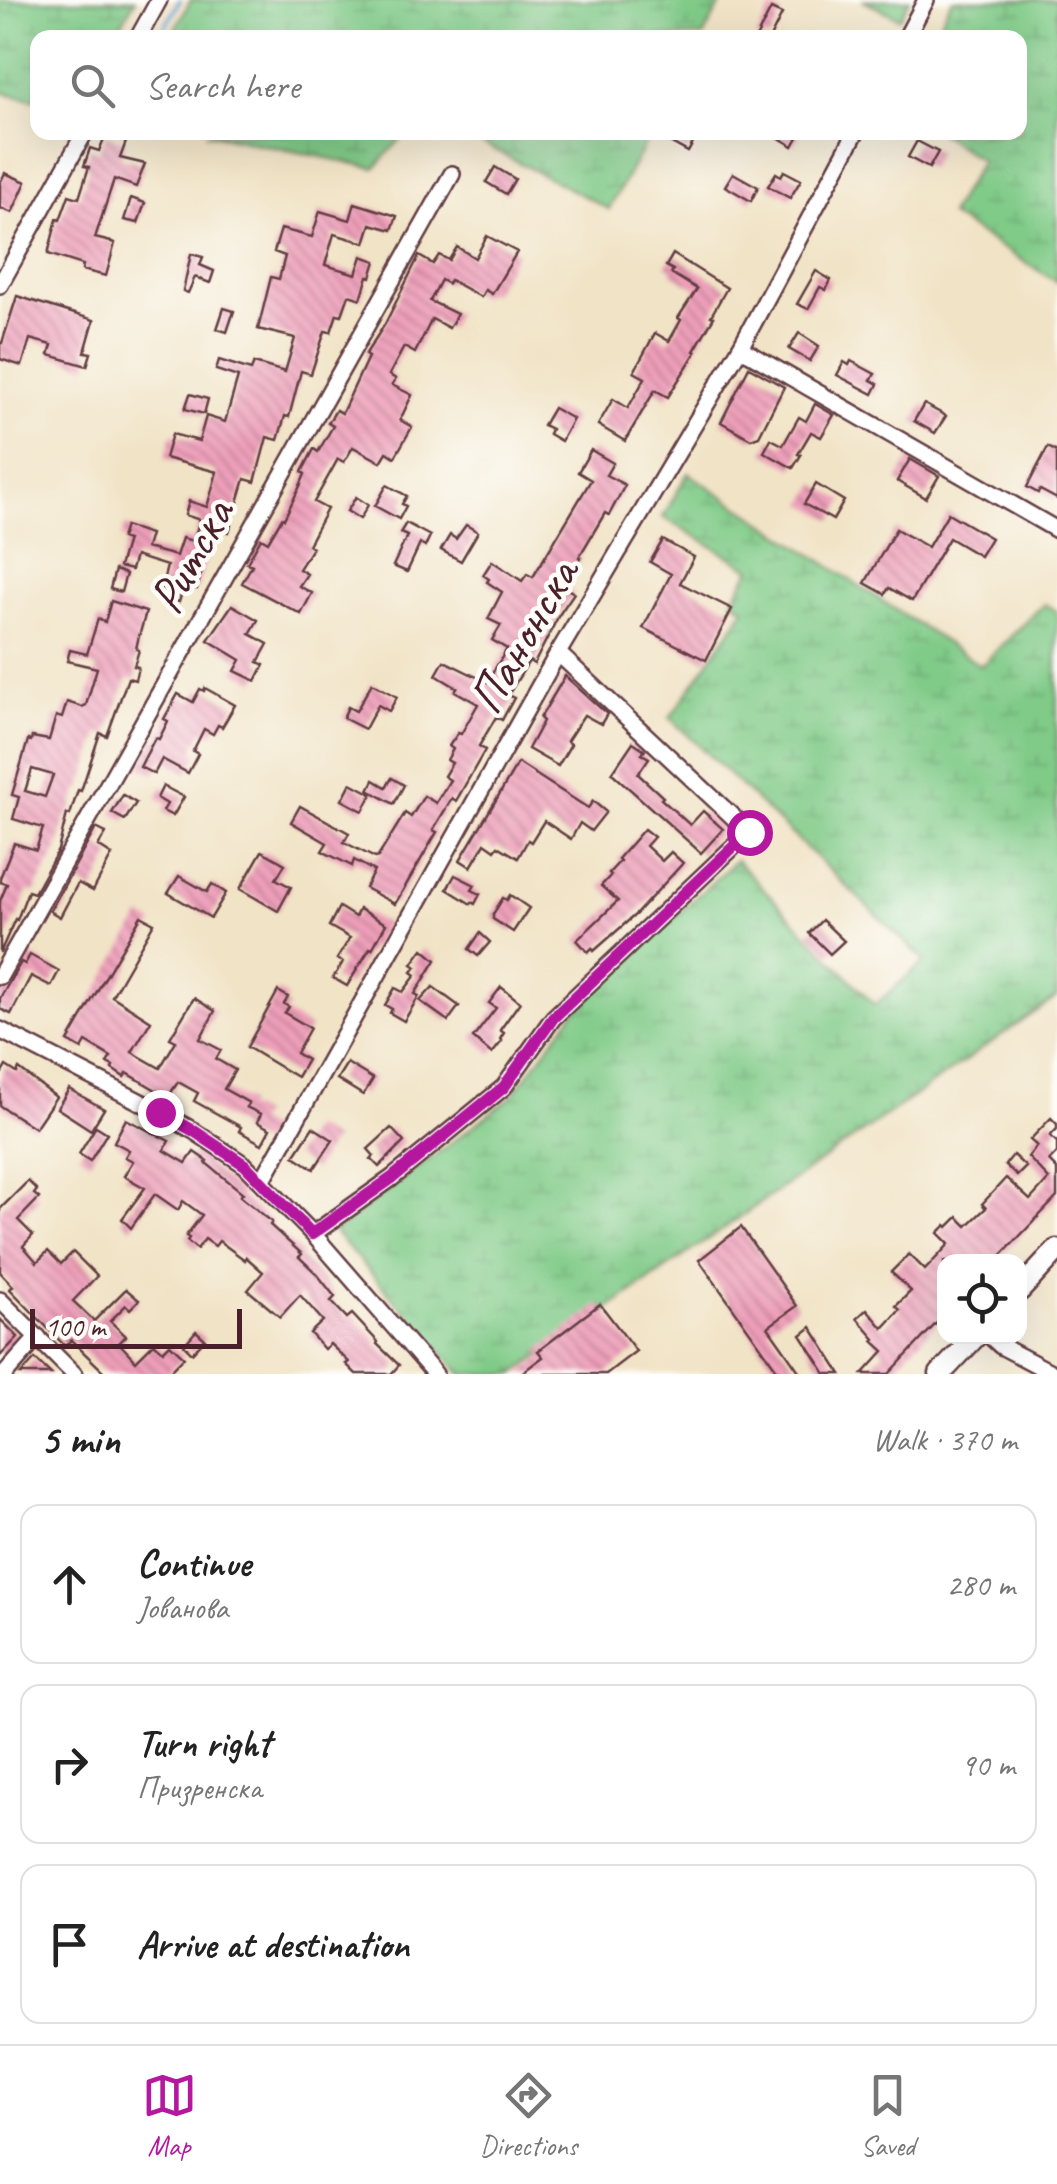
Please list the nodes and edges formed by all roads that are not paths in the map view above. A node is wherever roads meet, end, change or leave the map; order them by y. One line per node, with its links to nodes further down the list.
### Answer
1 (159, 0): 3 (street)
2 (926, 0): 4 (street)
3 (142, 30)
4 (910, 30)
5 (81, 140): 8 (street)
6 (852, 140): 9 (street, Панонска)
7 (452, 174): 12 (street, Ритска)
8 (0, 285)
9 (740, 348): 10 (street); 11 (street, Панонска)
10 (1057, 530)
11 (558, 653): 14 (street, Панонска); 15 (street)
12 (0, 976)
13 (0, 1030): 14 (street)
14 (262, 1181): 15 (street)
15 (312, 1234): 22 (street)
16 (1057, 1250): 17 (street)
17 (1027, 1282)
18 (0, 1300): 19 (street)
19 (38, 1338): 23 (street); 24 (street)
20 (968, 1344): 25 (street)
21 (1000, 1344): 26 (street)
22 (428, 1371)
23 (4, 1374)
24 (74, 1374)
25 (940, 1374)
26 (1054, 1374)

